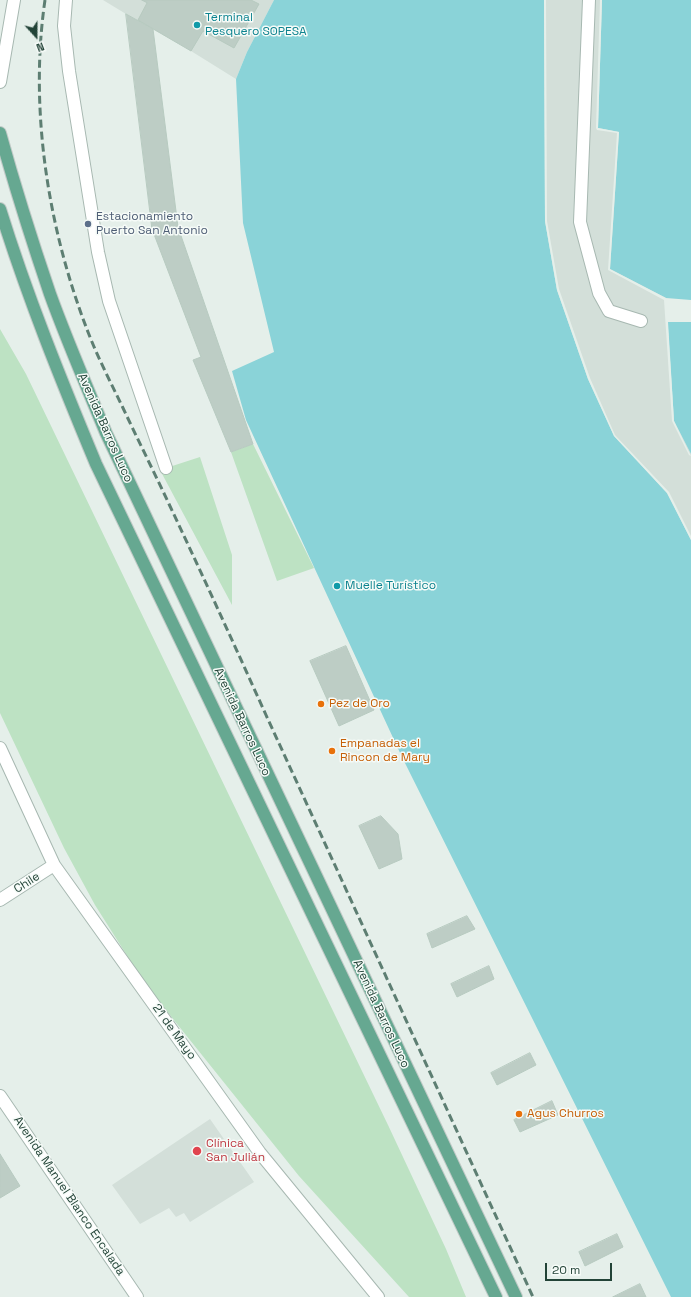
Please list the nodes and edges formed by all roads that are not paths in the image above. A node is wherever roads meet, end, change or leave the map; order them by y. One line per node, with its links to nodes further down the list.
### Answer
1 (14, 0): 4 (street)
2 (66, 0): 9 (street)
3 (589, 0): 8 (street)
4 (0, 82)
5 (0, 134): 17 (main road, Avenida Barros Luco)
6 (0, 209): 7 (main road, Avenida Barros Luco)
7 (3, 225): 16 (main road, Avenida Barros Luco)
8 (641, 321)
9 (166, 468)
10 (0, 748): 11 (street, 21 de Mayo)
11 (54, 865): 12 (street, Chile); 15 (street, 21 de Mayo)
12 (0, 900)
13 (0, 1096): 14 (street, Avenida Manuel Blanco Encalada)
14 (138, 1297)
15 (378, 1297)
16 (496, 1297)
17 (516, 1297)

